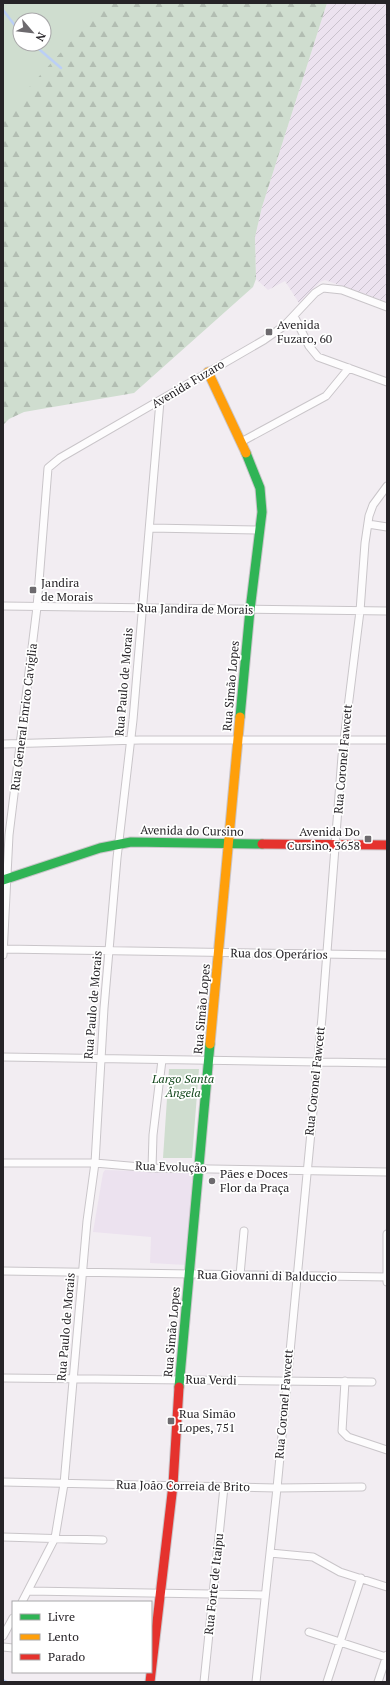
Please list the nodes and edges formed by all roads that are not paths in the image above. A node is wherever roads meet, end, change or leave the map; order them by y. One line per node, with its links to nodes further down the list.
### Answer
1 (387, 307): 2 (street, Avenida Fuzaro)
2 (294, 316): 3 (street); 4 (street, Avenida Fuzaro)
3 (349, 368): 5 (street); 7 (street)
4 (208, 372): 6 (street, Avenida Fuzaro); 7 (street, Rua Simão Lopes)
5 (387, 382)
6 (160, 401): 8 (street, Avenida Fuzaro); 12 (street, Rua Paulo de Morais)
7 (241, 442): 13 (street, Rua Simão Lopes)
8 (47, 478): 15 (street, Rua General Enrico Caviglia)
9 (387, 486): 10 (street, Rua Coronel Fawcett)
10 (368, 524): 11 (street); 18 (street, Rua Coronel Fawcett)
11 (387, 527)
12 (150, 528): 13 (street); 16 (street, Rua Paulo de Morais)
13 (259, 530): 17 (street, Rua Simão Lopes)
14 (3, 606): 15 (street, Rua Jandira de Morais)
15 (37, 607): 16 (street, Rua Jandira de Morais); 25 (street, Rua General Enrico Caviglia)
16 (143, 608): 17 (street, Rua Jandira de Morais); 20 (street, Rua Paulo de Morais)
17 (250, 610): 18 (street, Rua Jandira de Morais); 23 (street, Rua Simão Lopes)
18 (360, 611): 19 (street, Rua Jandira de Morais); 21 (street, Rua Coronel Fawcett)
19 (387, 612)
20 (131, 740): 23 (street); 25 (street); 26 (street, Rua Paulo de Morais)
21 (344, 740): 22 (street); 23 (street); 28 (street, Rua Coronel Fawcett)
22 (387, 740)
23 (238, 741): 27 (street, Rua Simão Lopes)
24 (3, 744): 25 (street)
25 (19, 744): 30 (street, Rua General Enrico Caviglia)
26 (119, 843): 27 (street, Avenida do Cursino); 30 (street, Avenida do Cursino); 32 (street, Rua Paulo de Morais)
27 (228, 843): 28 (street, Avenida do Cursino); 33 (street, Rua Simão Lopes)
28 (336, 845): 29 (street, Avenida do Cursino); 35 (street, Rua Coronel Fawcett)
29 (387, 845)
30 (6, 879): 31 (street, Rua General Enrico Caviglia)
31 (3, 949): 32 (street, Rua dos Operários); 34 (street, Rua General Enrico Caviglia)
32 (109, 951): 33 (street, Rua dos Operários); 38 (street, Rua Paulo de Morais)
33 (218, 952): 35 (street, Rua dos Operários); 40 (street, Rua Simão Lopes)
34 (3, 955)
35 (327, 955): 36 (street, Rua dos Operários); 41 (street, Rua Coronel Fawcett)
36 (387, 956)
37 (3, 1057): 38 (street)
38 (100, 1059): 39 (street); 44 (street, Rua Paulo de Morais)
39 (162, 1060): 40 (street); 45 (street)
40 (209, 1060): 41 (street); 46 (street, Rua Simão Lopes)
41 (316, 1062): 42 (street); 47 (street, Rua Coronel Fawcett)
42 (387, 1063)
43 (3, 1163): 44 (street, Rua Evolução)
44 (94, 1163): 45 (street, Rua Evolução); 52 (street, Rua Paulo de Morais)
45 (152, 1168): 46 (street, Rua Evolução)
46 (200, 1168): 47 (street, Rua Evolução); 53 (street, Rua Simão Lopes)
47 (306, 1169): 48 (street, Rua Evolução); 55 (street, Rua Coronel Fawcett)
48 (387, 1172)
49 (244, 1231): 54 (street)
50 (387, 1234): 56 (street)
51 (3, 1271): 52 (street, Rua Giovanni di Balduccio)
52 (83, 1272): 53 (street, Rua Giovanni di Balduccio); 59 (street, Rua Paulo de Morais)
53 (190, 1275): 54 (street, Rua Giovanni di Balduccio); 60 (street, Rua Simão Lopes)
54 (240, 1275): 55 (street, Rua Giovanni di Balduccio)
55 (297, 1276): 56 (street, Rua Giovanni di Balduccio); 62 (street, Rua Coronel Fawcett)
56 (387, 1277): 57 (street)
57 (387, 1282)
58 (3, 1378): 59 (street, Rua Verdi)
59 (73, 1378): 60 (street, Rua Verdi); 66 (street, Rua Paulo de Morais)
60 (179, 1380): 62 (street, Rua Verdi); 67 (street, Rua Simão Lopes)
61 (345, 1381): 62 (street, Rua Verdi); 63 (street, Rua Verdi); 64 (street)
62 (286, 1382): 70 (street, Rua Coronel Fawcett)
63 (372, 1382)
64 (387, 1450)
65 (3, 1482): 66 (street, Rua João Correia de Brito)
66 (64, 1484): 67 (street, Rua João Correia de Brito); 72 (street, Rua Paulo de Morais)
67 (173, 1485): 68 (street, Rua João Correia de Brito); 78 (street, Rua Simão Lopes)
68 (224, 1487): 70 (street, Rua João Correia de Brito); 79 (street, Rua Forte de Itaipu)
69 (362, 1487): 70 (street, Rua João Correia de Brito)
70 (277, 1488): 74 (street, Rua Coronel Fawcett)
71 (3, 1537): 72 (street)
72 (56, 1538): 73 (street); 77 (street, Rua Paulo de Morais)
73 (103, 1540)
74 (270, 1553): 75 (street); 80 (street, Rua Coronel Fawcett)
75 (361, 1578): 76 (street); 85 (street)
76 (387, 1587)
77 (28, 1591): 78 (street); 81 (street, Rua Paulo de Morais)
78 (159, 1592): 79 (street); 86 (street, Rua Simão Lopes)
79 (213, 1594): 80 (street); 89 (street, Rua Forte de Itaipu)
80 (266, 1595): 90 (street, Rua Coronel Fawcett)
81 (23, 1601)
82 (12, 1620): 84 (street)
83 (309, 1632): 85 (street)
84 (3, 1636)
85 (340, 1642): 87 (street); 91 (street)
86 (152, 1650)
87 (387, 1656): 88 (street)
88 (384, 1674): 92 (street)
89 (204, 1682)
90 (256, 1682)
91 (327, 1682)
92 (378, 1682)

